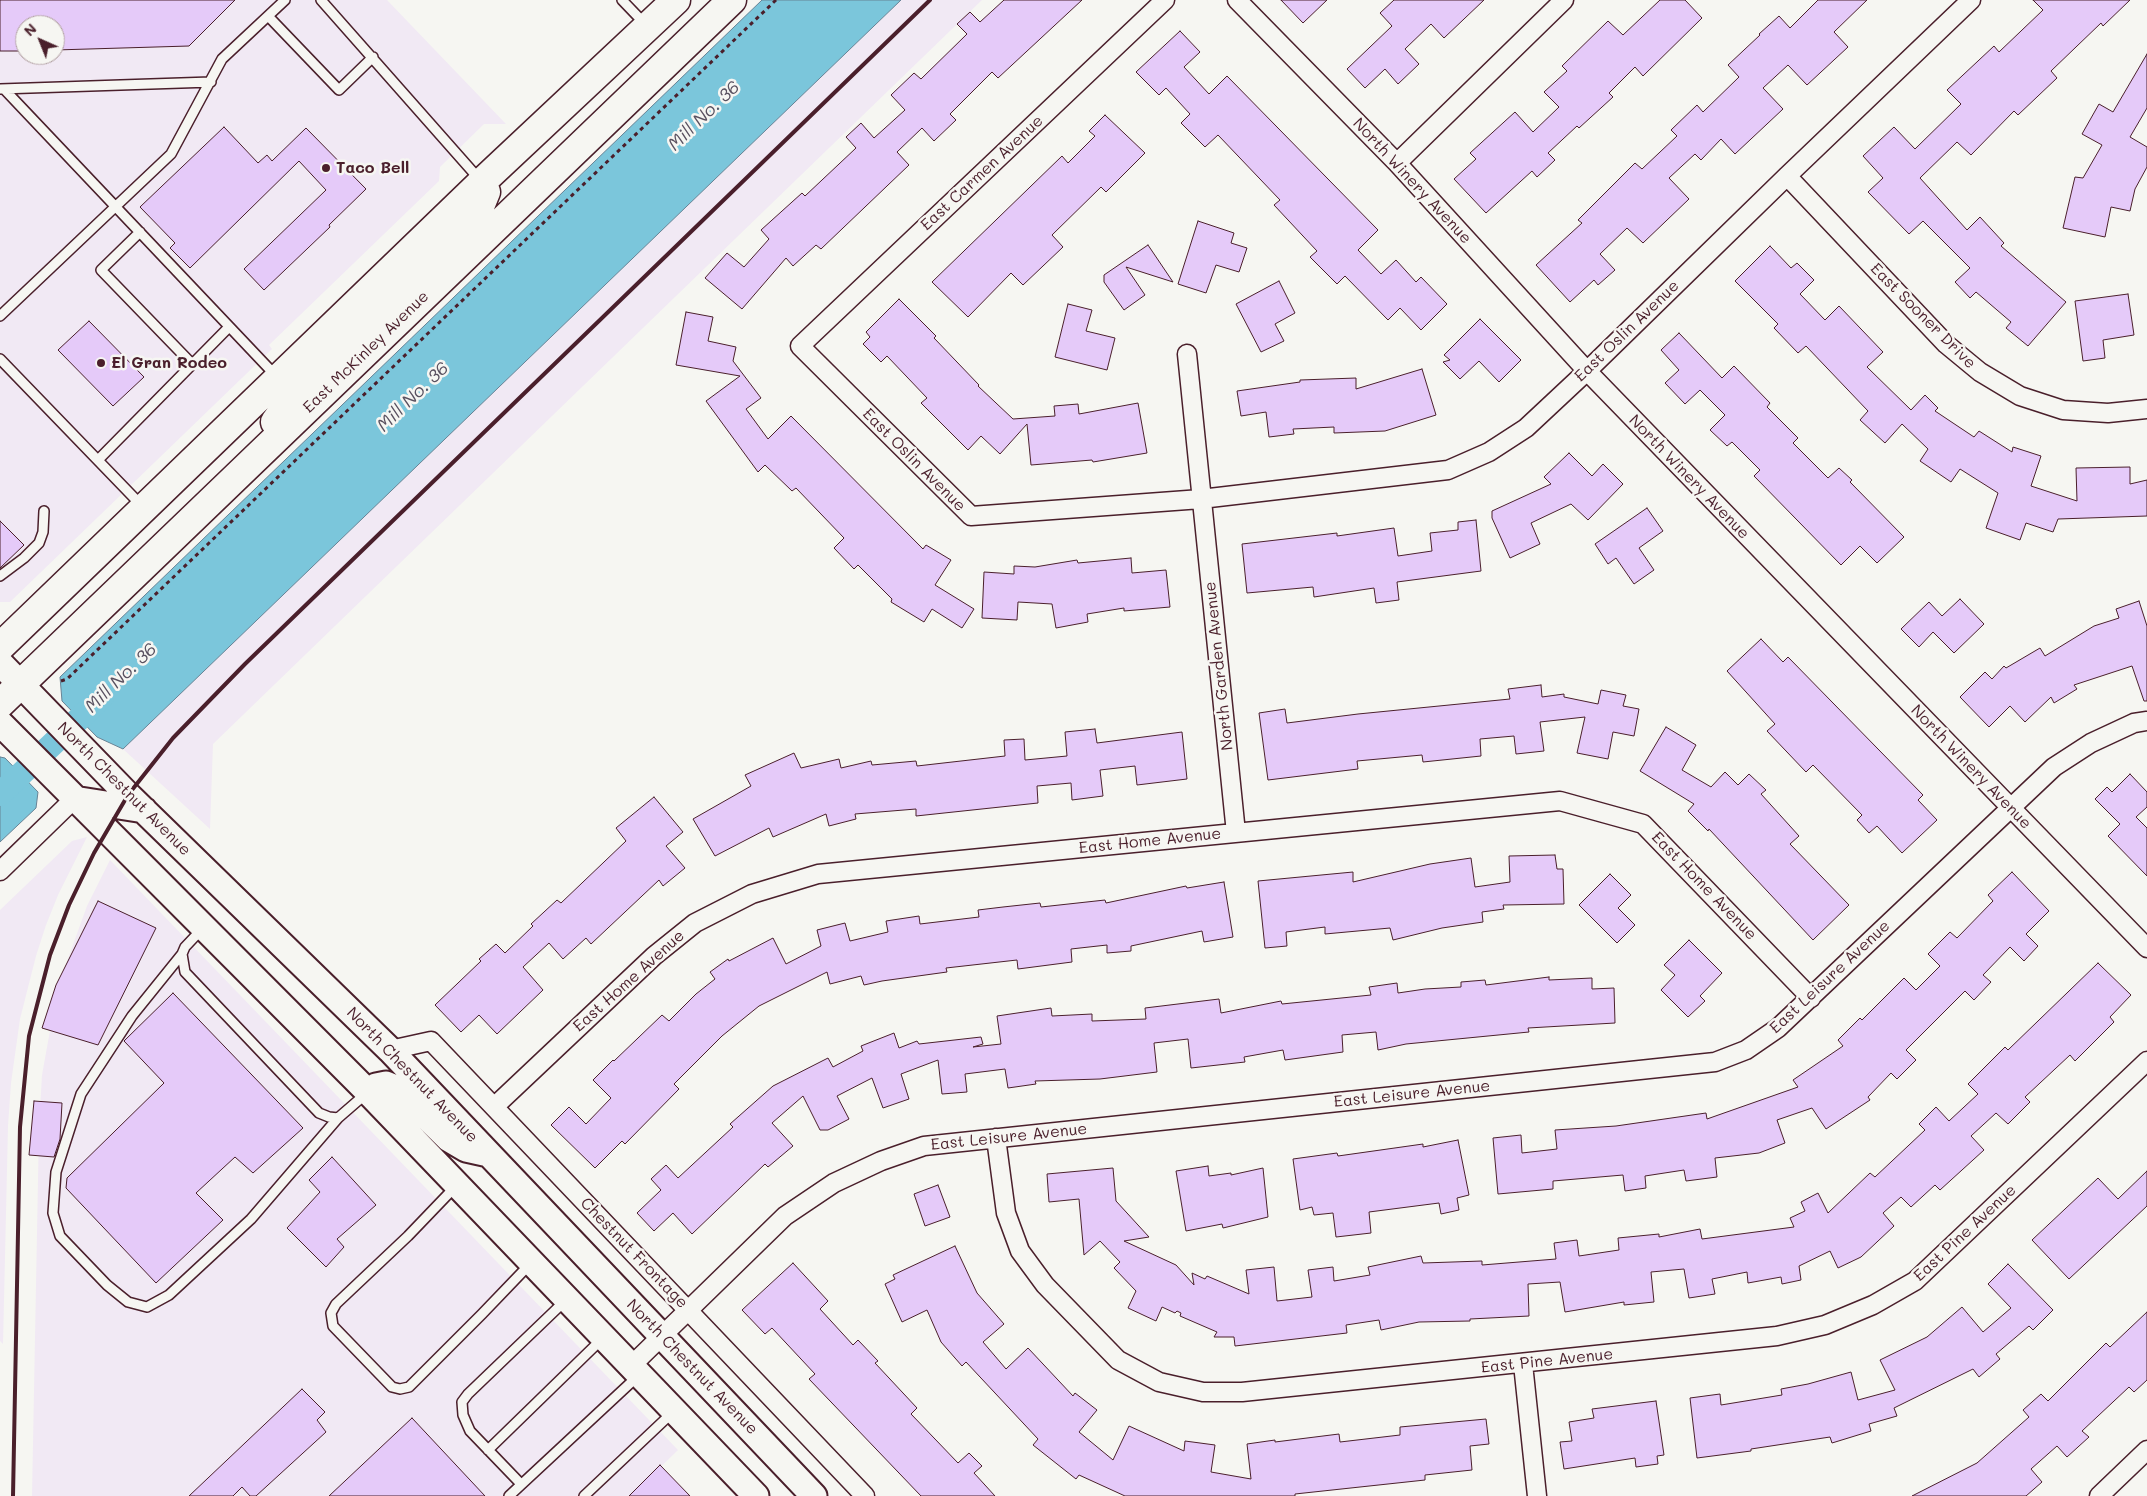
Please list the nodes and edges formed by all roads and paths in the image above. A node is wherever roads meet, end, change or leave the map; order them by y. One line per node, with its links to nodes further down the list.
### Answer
1 (285, 0): 11 (lane)
2 (321, 0): 13 (lane)
3 (622, 0): 12 (lane)
4 (676, 0): 12 (main road)
5 (732, 0): 31 (main road, East McKinley Avenue)
6 (776, 0): 38 (path)
7 (1165, 0): 23 (street, East Carmen Avenue)
8 (1236, 0): 16 (street, North Winery Avenue)
9 (1564, 0): 16 (street)
10 (1971, 0): 17 (street, East Oslin Avenue)
11 (268, 16): 13 (lane); 14 (lane)
12 (648, 27): 18 (main road)
13 (373, 57): 18 (lane)
14 (211, 82): 15 (lane); 19 (lane)
15 (2, 89): 19 (lane)
16 (1397, 163): 27 (street, North Winery Avenue)
17 (1786, 176): 27 (street, East Oslin Avenue); 29 (street, East Sooner Drive)
18 (482, 182): 28 (main road); 31 (main road)
19 (116, 208): 20 (lane); 21 (lane)
20 (140, 232): 22 (lane); 26 (lane)
21 (0, 316)
22 (229, 327): 26 (lane); 28 (lane)
23 (800, 346): 32 (street, East Oslin Avenue)
24 (1187, 354): 32 (street)
25 (0, 359): 30 (lane)
26 (192, 364): 30 (lane)
27 (1587, 371): 32 (street, East Oslin Avenue); 44 (street, North Winery Avenue)
28 (279, 379): 33 (main road)
29 (2147, 409)
30 (98, 460): 33 (lane)
31 (237, 476): 39 (main road, East McKinley Avenue)
32 (1201, 499): 46 (street, North Garden Avenue)
33 (145, 509): 36 (main road)
34 (44, 511): 35 (lane)
35 (0, 576)
36 (0, 647)
37 (0, 662): 39 (main road, North Chestnut Avenue)
38 (56, 683)
39 (21, 684): 40 (main road, East McKinley Avenue); 45 (main road, North Chestnut Avenue)
40 (0, 704)
41 (2147, 721): 44 (street, East Leisure Avenue)
42 (0, 723): 43 (main road)
43 (74, 799): 45 (main road); 47 (street); 48 (main road)
44 (2010, 807): 49 (street, North Winery Avenue); 51 (street, East Leisure Avenue)
45 (144, 810): 52 (main road, North Chestnut Avenue)
46 (1236, 833): 51 (street, East Home Avenue); 55 (street, East Home Avenue)
47 (0, 871)
48 (204, 928): 50 (lane); 54 (main road)
49 (2147, 948)
50 (182, 954): 56 (lane); 56 (lane)
51 (1811, 998): 57 (street, East Leisure Avenue)
52 (390, 1050): 55 (street, Chestnut Frontage); 58 (main road, North Chestnut Avenue)
53 (2147, 1061): 65 (street, East Pine Avenue)
54 (368, 1092): 56 (lane); 58 (main road); 59 (main road)
55 (494, 1107): 62 (street, Chestnut Frontage)
56 (338, 1118)
57 (996, 1138): 62 (street, East Leisure Avenue); 65 (street, East Pine Avenue)
58 (489, 1154): 63 (main road, North Chestnut Avenue)
59 (457, 1185): 60 (main road); 60 (lane)
60 (532, 1262): 61 (main road)
61 (567, 1299): 64 (main road); 68 (lane)
62 (689, 1309): 63 (street, East Leisure Avenue); 75 (street, Chestnut Frontage)
63 (661, 1336): 66 (street, East Leisure Avenue); 74 (main road, North Chestnut Avenue)
64 (604, 1338): 66 (main road); 68 (lane)
65 (1523, 1364): 76 (street)
66 (635, 1371): 67 (main road); 70 (lane)
67 (674, 1411): 72 (lane); 73 (main road)
68 (488, 1450): 70 (lane)
69 (2147, 1450): 77 (street)
70 (521, 1484): 71 (lane)
71 (509, 1496)
72 (584, 1496)
73 (756, 1496)
74 (814, 1496)
75 (865, 1496)
76 (1537, 1496)
77 (2099, 1496)

